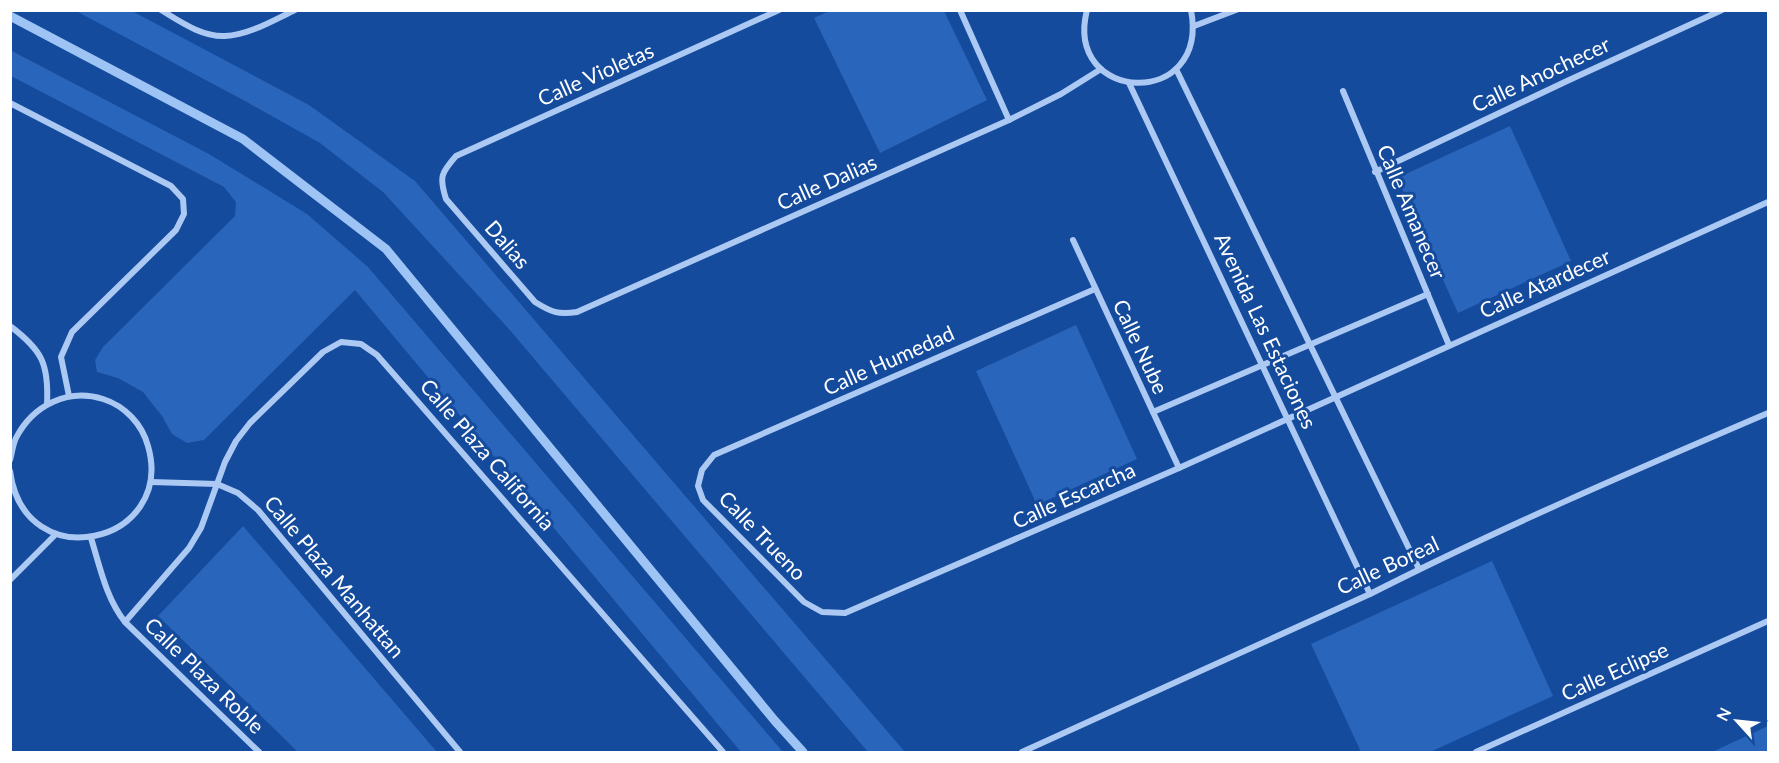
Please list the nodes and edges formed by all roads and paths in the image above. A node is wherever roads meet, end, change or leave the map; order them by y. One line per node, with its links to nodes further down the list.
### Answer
1 (161, 10): 2 (street)
2 (295, 10)
3 (779, 10): 17 (street, Calle Violetas)
4 (960, 10): 15 (street)
5 (1087, 10): 10 (street)
6 (1191, 10): 9 (street)
7 (1236, 10): 9 (street)
8 (1722, 10): 16 (street, Calle Anochecer)
9 (1194, 26): 11 (street)
10 (1101, 69): 12 (street); 15 (street, Calle Dalias)
11 (1176, 69): 12 (street); 24 (street, Avenida Las Estaciones)
12 (1129, 83): 26 (street, Avenida Las Estaciones)
13 (1343, 91): 16 (street, Calle Amanecer)
14 (10, 103): 27 (street)
15 (1009, 120): 22 (street, Calle Dalias)
16 (1375, 172): 21 (street, Calle Amanecer)
17 (441, 184): 22 (street, Dalias)
18 (1768, 202): 25 (street, Calle Atardecer)
19 (1073, 240): 20 (street, Calle Nube)
20 (1095, 289): 30 (street, Calle Nube); 35 (street, Calle Humedad)
21 (1428, 294): 24 (street); 25 (street, Calle Amanecer)
22 (562, 314)
23 (10, 326): 29 (street)
24 (1310, 345): 26 (street); 28 (street, Avenida Las Estaciones)
25 (1449, 345): 28 (street, Calle Atardecer)
26 (1262, 365): 30 (street); 32 (street, Avenida Las Estaciones)
27 (69, 396): 29 (street); 37 (street)
28 (1335, 397): 32 (street, Calle Escarcha); 42 (street, Avenida Las Estaciones)
29 (47, 404): 33 (street)
30 (1153, 412): 34 (street, Calle Nube)
31 (1768, 413): 42 (street, Calle Boreal)
32 (1288, 418): 34 (street, Calle Escarcha); 44 (street, Avenida Las Estaciones)
33 (10, 460)
34 (1179, 468): 45 (street, Calle Escarcha)
35 (702, 470): 45 (street, Calle Trueno)
36 (10, 471): 39 (street)
37 (151, 482): 38 (street, Calle Plaza Manhattan); 41 (street)
38 (217, 484): 47 (street, Calle Plaza Roble); 49 (street, Calle Plaza Manhattan); 50 (street, Calle Plaza California)
39 (12, 489): 40 (street)
40 (56, 534): 41 (street); 43 (street)
41 (91, 538): 47 (street, Calle Plaza Roble)
42 (1419, 569): 44 (street, Calle Boreal)
43 (10, 580)
44 (1370, 594): 51 (street, Calle Boreal)
45 (822, 612)
46 (1768, 621): 52 (street, Calle Eclipse)
47 (125, 622): 48 (street, Calle Plaza Roble)
48 (259, 753)
49 (460, 753)
50 (723, 753)
51 (1023, 753)
52 (1476, 753)

